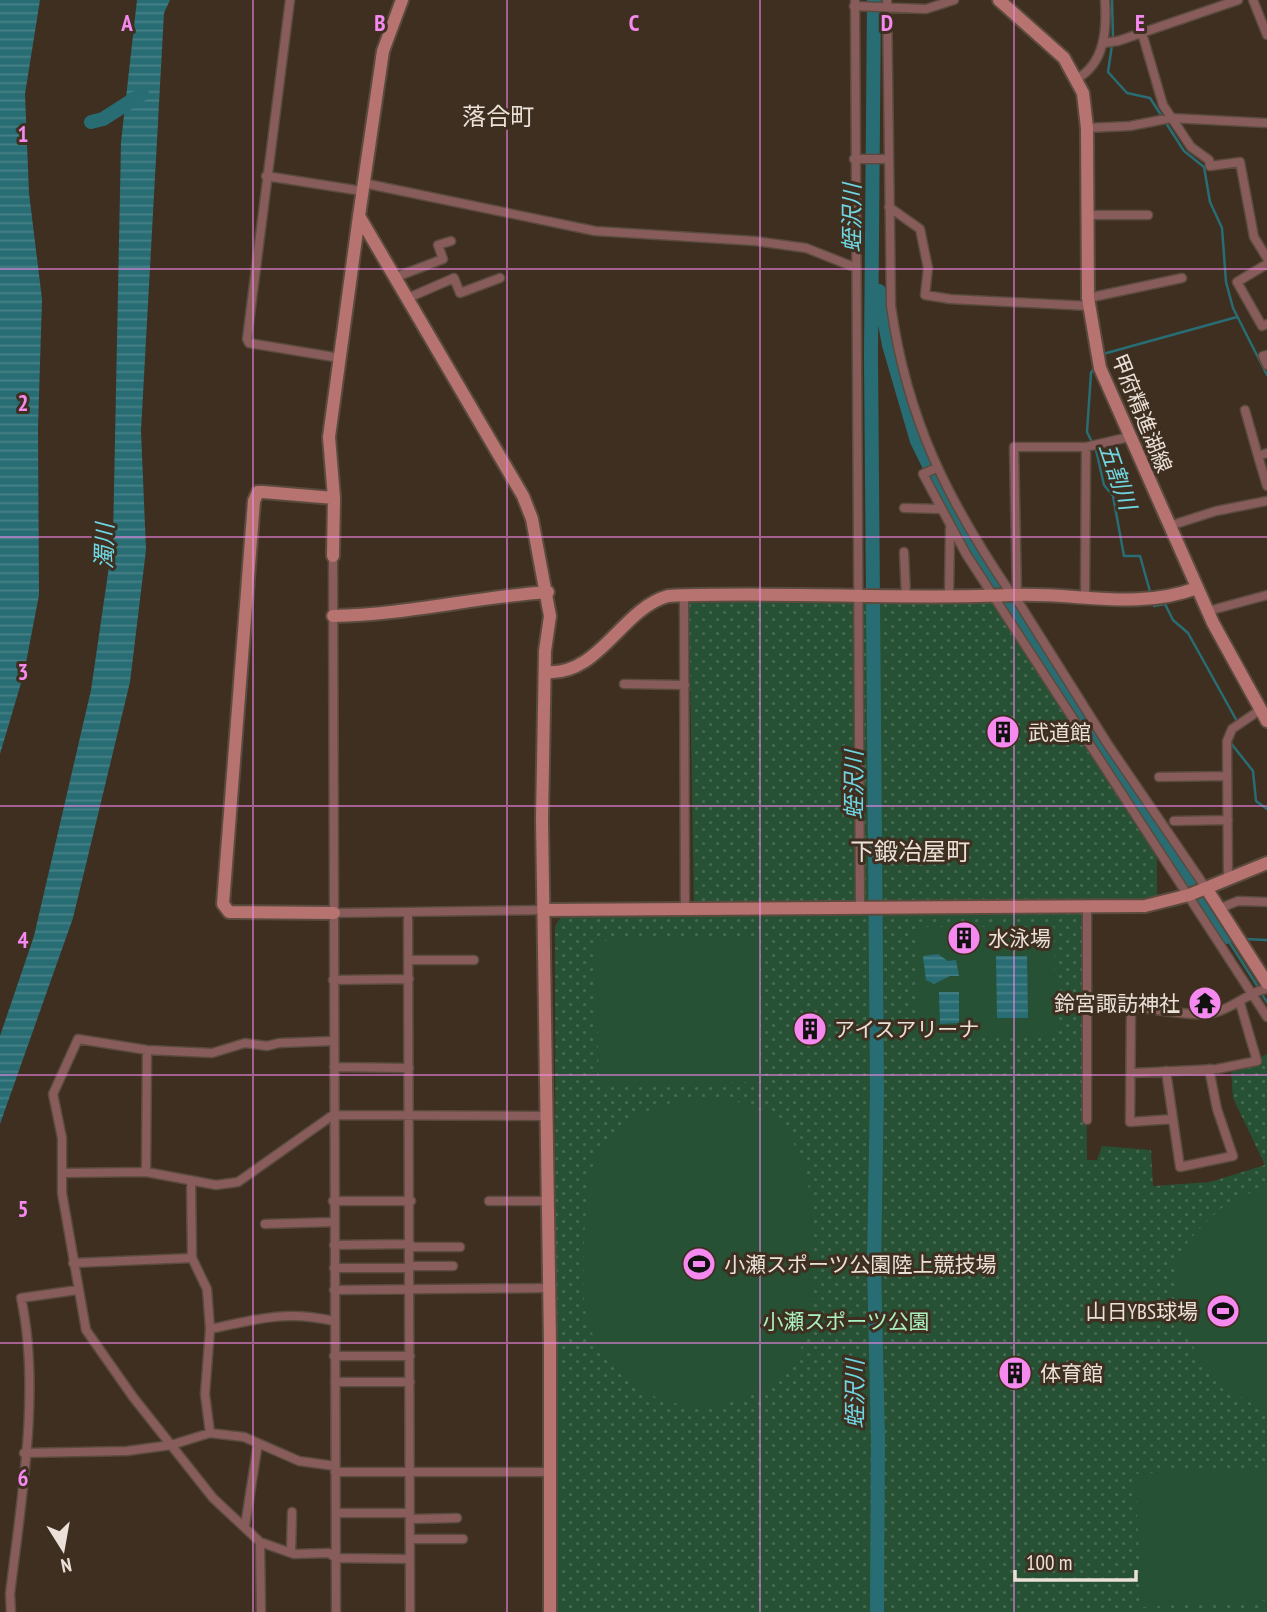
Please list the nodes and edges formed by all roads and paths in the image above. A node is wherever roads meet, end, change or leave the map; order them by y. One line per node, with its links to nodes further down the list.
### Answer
1 (290, 0): 19 (street)
2 (954, 0): 8 (street)
3 (999, 0): 13 (street, 甲府精進湖線)
4 (1105, 0): 12 (street)
5 (1238, 0): 10 (street)
6 (1253, 0): 11 (street)
7 (398, 1): 20 (street)
8 (886, 3): 9 (street); 18 (street)
9 (856, 4): 17 (street)
10 (1142, 33): 12 (street); 14 (street)
11 (1267, 36)
12 (1103, 43): 13 (street)
13 (1076, 79): 16 (street, 甲府精進湖線)
14 (1171, 118): 15 (street); 16 (street); 26 (street)
15 (1267, 123)
16 (1087, 128): 22 (street, 甲府精進湖線)
17 (857, 159): 18 (street); 28 (street)
18 (886, 159): 21 (street)
19 (266, 176): 20 (street); 36 (street)
20 (362, 187): 24 (street); 28 (street)
21 (889, 207): 33 (street); 42 (street)
22 (1088, 215): 23 (street); 33 (street, 甲府精進湖線)
23 (1148, 215)
24 (359, 216): 29 (street); 36 (street)
25 (452, 241): 29 (street)
26 (1267, 258)
27 (1267, 264): 34 (street)
28 (854, 267): 60 (street)
29 (396, 277): 32 (street)
30 (500, 278): 32 (street)
31 (1182, 278): 33 (street)
32 (408, 298): 53 (street)
33 (1088, 302): 39 (street, 甲府精進湖線)
34 (1267, 324)
35 (1267, 355): 37 (street)
36 (340, 358): 44 (street)
37 (1267, 365)
38 (1245, 410): 41 (street)
39 (1129, 437): 40 (street); 48 (street, 甲府精進湖線)
40 (1087, 446): 54 (street); 61 (street)
41 (1263, 454): 43 (street)
42 (936, 468): 47 (street); 54 (street)
43 (1267, 486)
44 (334, 498): 51 (street); 83 (street)
45 (1267, 501): 48 (street)
46 (904, 508): 47 (street)
47 (940, 509): 49 (street)
48 (1169, 526): 52 (street, 甲府精進湖線)
49 (950, 527): 58 (street); 59 (street)
50 (904, 552): 57 (street)
51 (333, 556): 63 (street)
52 (1197, 588): 61 (street); 62 (street, 甲府精進湖線)
53 (548, 592): 63 (street); 64 (street)
54 (1014, 595): 59 (street); 61 (street); 68 (street)
55 (1267, 595): 62 (street)
56 (684, 596): 60 (street); 64 (street); 66 (street)
57 (906, 596): 58 (street); 60 (street)
58 (949, 596): 59 (street)
59 (995, 596): 69 (street)
60 (862, 597): 79 (street)
61 (1085, 597)
62 (1208, 611): 67 (street, 甲府精進湖線)
63 (332, 616): 83 (street)
64 (545, 672): 82 (street)
65 (624, 684): 66 (street)
66 (685, 685): 80 (street)
67 (1263, 716): 70 (street)
68 (1107, 743): 69 (street); 76 (street)
69 (1093, 753): 76 (street)
70 (1227, 776): 71 (street); 72 (street)
71 (1158, 777)
72 (1228, 820): 73 (street); 75 (street)
73 (1174, 821)
74 (1267, 863): 75 (street)
75 (1228, 880): 76 (street)
76 (1197, 892): 78 (street); 81 (street); 89 (street)
77 (1267, 902): 81 (street)
78 (1087, 907): 79 (street); 103 (street)
79 (863, 908): 80 (street)
80 (685, 909): 82 (street)
81 (1218, 909): 89 (street)
82 (544, 910): 84 (street); 101 (street)
83 (334, 912): 84 (street); 88 (street)
84 (408, 914): 85 (street)
85 (409, 960): 86 (street); 87 (street)
86 (474, 960)
87 (409, 979): 88 (street); 95 (street)
88 (333, 980): 92 (street)
89 (1261, 990): 90 (street); 91 (street)
90 (1241, 1003): 96 (street); 98 (street)
91 (1267, 1017)
92 (333, 1041): 93 (street); 94 (street)
93 (147, 1050): 104 (street); 105 (street)
94 (334, 1067): 95 (street); 100 (street)
95 (409, 1068): 99 (street)
96 (1209, 1069): 97 (street); 102 (street)
97 (1166, 1071): 98 (street); 102 (street)
98 (1132, 1073): 102 (street)
99 (409, 1114): 100 (street); 101 (street); 108 (street)
100 (333, 1115): 106 (street); 107 (street)
101 (547, 1116): 110 (street)
102 (1173, 1119)
103 (1087, 1120)
104 (146, 1172): 105 (street); 106 (street)
105 (62, 1173): 117 (street)
106 (191, 1181): 116 (street)
107 (333, 1201): 108 (street); 111 (street)
108 (411, 1201): 114 (street)
109 (489, 1201): 110 (street)
110 (548, 1201): 121 (street)
111 (334, 1222): 112 (street); 113 (street)
112 (265, 1224)
113 (334, 1245): 114 (street); 120 (street)
114 (410, 1246): 115 (street); 119 (street)
115 (460, 1247)
116 (192, 1258): 117 (street); 126 (street)
117 (73, 1263): 123 (street)
118 (453, 1266): 119 (street)
119 (410, 1267): 120 (street); 122 (street)
120 (334, 1268): 124 (street)
121 (550, 1288): 122 (street); 137 (street)
122 (410, 1289): 124 (street); 128 (street)
123 (77, 1290): 133 (street); 134 (street)
124 (334, 1290): 125 (street)
125 (334, 1321): 126 (street); 127 (street)
126 (210, 1329): 131 (street)
127 (334, 1356): 128 (street); 129 (street)
128 (410, 1356): 130 (street)
129 (335, 1382): 130 (street); 135 (street)
130 (410, 1382): 136 (street)
131 (210, 1433): 132 (street); 133 (street)
132 (258, 1443): 135 (street); 142 (street)
133 (170, 1445): 134 (street); 142 (street)
134 (24, 1453): 149 (street)
135 (335, 1469): 136 (street); 139 (street)
136 (410, 1472): 137 (street); 140 (street)
137 (551, 1472): 153 (street)
138 (292, 1512): 146 (street)
139 (336, 1513): 140 (street); 147 (street)
140 (410, 1516): 141 (street); 143 (street)
141 (457, 1518)
142 (245, 1526): 145 (street)
143 (410, 1539): 144 (street); 148 (street)
144 (463, 1539)
145 (260, 1542): 146 (street); 150 (street)
146 (291, 1553): 147 (street)
147 (336, 1559): 148 (street); 151 (street)
148 (409, 1559): 152 (street)
149 (11, 1612)
150 (261, 1612)
151 (336, 1612)
152 (410, 1612)
153 (550, 1612)

